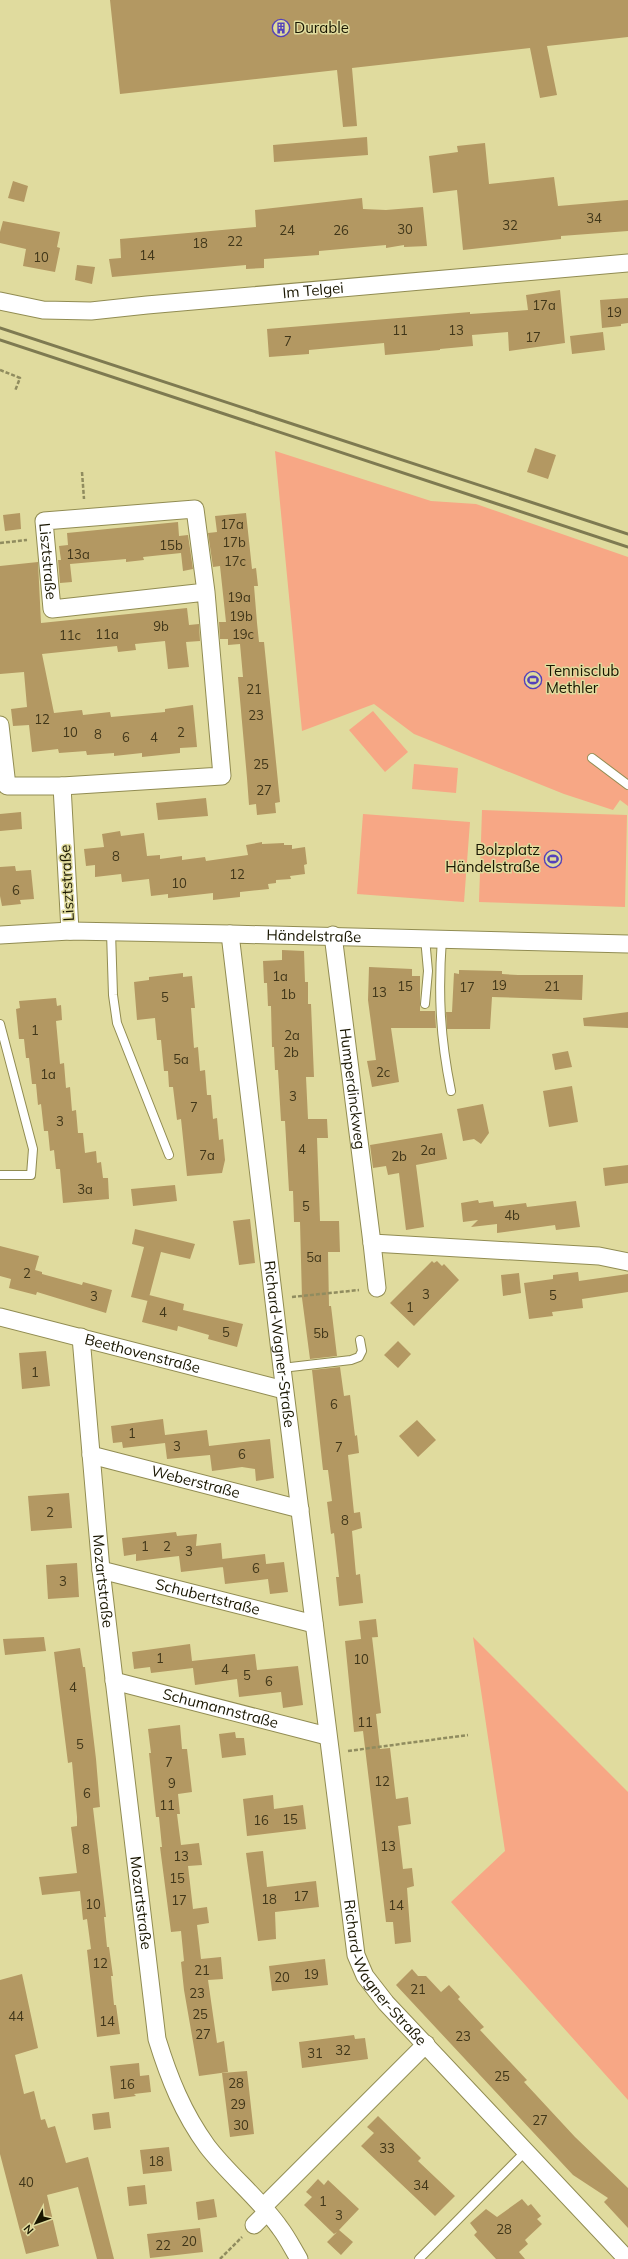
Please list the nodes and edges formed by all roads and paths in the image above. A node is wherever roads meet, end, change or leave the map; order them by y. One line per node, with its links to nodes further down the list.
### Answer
1 (628, 263): 2 (street, Im Telgei)
2 (0, 300)
3 (0, 370): 4 (path)
4 (15, 391)
5 (82, 472): 6 (path)
6 (86, 518): 7 (street, Lisztstraße); 9 (street, Lisztstraße)
7 (45, 538): 8 (path); 9 (street, Lisztstraße)
8 (0, 543)
9 (206, 592): 13 (street, Lisztstraße)
10 (0, 725): 13 (street, Lisztstraße)
11 (592, 758): 12 (lane)
12 (628, 785)
13 (62, 786): 14 (street, Lisztstraße)
14 (70, 931): 15 (street, Händelstraße); 17 (street, Händelstraße)
15 (111, 932): 16 (street, Händelstraße); 24 (lane)
16 (230, 934): 18 (street, Händelstraße); 29 (street, Richard-Wagner-Straße)
17 (0, 935)
18 (333, 935): 19 (street, Händelstraße); 26 (street, Humperdinckweg)
19 (434, 938): 20 (street, Händelstraße); 21 (lane); 23 (lane)
20 (628, 944)
21 (426, 1004)
22 (0, 1024): 25 (lane)
23 (451, 1091)
24 (169, 1155)
25 (0, 1175)
26 (372, 1243): 27 (street); 28 (street, Humperdinckweg)
27 (628, 1262)
28 (377, 1288): 29 (path)
29 (274, 1299): 33 (street, Richard-Wagner-Straße)
30 (0, 1317): 31 (street, Beethovenstraße)
31 (81, 1337): 34 (street, Beethovenstraße); 35 (street, Mozartstraße)
32 (360, 1340): 33 (lane)
33 (282, 1368): 34 (street, Richard-Wagner-Straße)
34 (284, 1390): 36 (street, Richard-Wagner-Straße)
35 (91, 1456): 36 (street, Weberstraße); 37 (street, Mozartstraße)
36 (300, 1509): 38 (street, Richard-Wagner-Straße)
37 (101, 1570): 38 (street, Schubertstraße); 39 (street, Mozartstraße)
38 (314, 1624): 41 (street, Richard-Wagner-Straße)
39 (114, 1681): 41 (street, Schumannstraße); 45 (street, Mozartstraße)
40 (468, 1735): 42 (path)
41 (328, 1736): 42 (street, Richard-Wagner-Straße)
42 (329, 1754): 43 (street, Richard-Wagner-Straße)
43 (426, 2044): 44 (street, Richard-Wagner-Straße); 45 (street)
44 (526, 2151): 49 (lane); 50 (street, Richard-Wagner-Straße)
45 (265, 2209): 46 (street); 48 (street, Mozartstraße)
46 (254, 2225): 47 (path)
47 (220, 2259)
48 (299, 2259)
49 (419, 2259)
50 (627, 2259)

